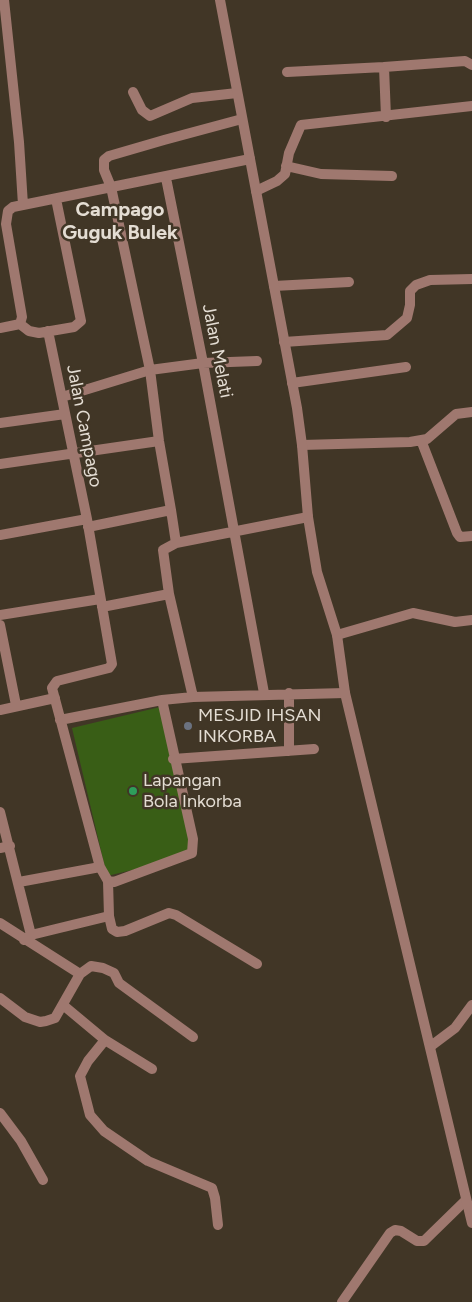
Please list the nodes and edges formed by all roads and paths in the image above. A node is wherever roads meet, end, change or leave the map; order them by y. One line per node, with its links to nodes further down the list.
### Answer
1 (4, 0): 18 (street)
2 (220, 0): 7 (street)
3 (472, 65): 4 (street)
4 (384, 67): 5 (street); 9 (street)
5 (287, 72)
6 (133, 92): 7 (street)
7 (238, 93): 10 (street)
8 (472, 106): 9 (street)
9 (386, 117): 12 (street)
10 (242, 119): 11 (street); 15 (street)
11 (250, 159): 14 (street); 16 (street)
12 (286, 166): 13 (street); 16 (street)
13 (392, 176)
14 (166, 178): 15 (street); 28 (street, Jalan Melati)
15 (112, 188): 17 (street); 30 (street)
16 (256, 191): 22 (street)
17 (56, 199): 18 (street); 25 (street)
18 (24, 204): 19 (street)
19 (3, 220): 23 (street)
20 (472, 279): 26 (street)
21 (349, 282): 22 (street)
22 (274, 286): 26 (street)
23 (20, 324): 24 (street); 25 (street)
24 (0, 328)
25 (48, 331): 32 (street, Jalan Campago)
26 (284, 342): 31 (street)
27 (257, 361): 28 (street)
28 (204, 363): 30 (street); 44 (street, Jalan Melati)
29 (406, 367): 31 (street)
30 (150, 370): 32 (street); 37 (street)
31 (292, 383): 38 (street)
32 (62, 397): 34 (street, Jalan Campago)
33 (472, 412): 36 (street)
34 (65, 414): 35 (street); 39 (street, Jalan Campago)
35 (0, 423)
36 (421, 440): 38 (street); 46 (street)
37 (159, 441): 39 (street); 41 (street)
38 (302, 444): 42 (street)
39 (73, 453): 40 (street); 43 (street, Jalan Campago)
40 (0, 464)
41 (171, 510): 43 (street); 47 (street)
42 (308, 517): 44 (street); 53 (street)
43 (88, 523): 45 (street); 49 (street, Jalan Campago)
44 (234, 530): 47 (street); 55 (street, Jalan Melati)
45 (0, 535)
46 (472, 536)
47 (176, 543): 48 (street)
48 (169, 594): 49 (street); 57 (street)
49 (101, 603): 50 (street); 58 (street, Jalan Campago)
50 (0, 615)
51 (472, 620): 53 (street)
52 (0, 624): 60 (street)
53 (337, 635): 54 (street)
54 (346, 692): 56 (street); 81 (street)
55 (264, 693): 56 (street); 57 (street)
56 (289, 693): 64 (street)
57 (193, 697): 59 (street)
58 (54, 698): 60 (street); 62 (street)
59 (162, 700): 62 (street); 65 (street)
60 (16, 705): 61 (street)
61 (0, 710)
62 (60, 720): 68 (street)
63 (314, 749): 64 (street)
64 (289, 751): 65 (street)
65 (174, 759): 69 (street)
66 (0, 812): 67 (street)
67 (5, 847): 70 (street)
68 (100, 867): 69 (street); 70 (street)
69 (108, 881): 71 (street)
70 (19, 882): 73 (street)
71 (109, 916): 73 (street); 74 (street)
72 (0, 923): 73 (street)
73 (28, 938): 75 (street)
74 (257, 964)
75 (80, 974): 77 (street); 79 (street)
76 (0, 998): 77 (street)
77 (63, 1005): 80 (street)
78 (472, 1005): 81 (street)
79 (193, 1037)
80 (105, 1040): 82 (street); 87 (street)
81 (431, 1046): 85 (street)
82 (152, 1069)
83 (0, 1113): 84 (street)
84 (43, 1180)
85 (466, 1200): 86 (street); 88 (street)
86 (472, 1223)
87 (218, 1225)
88 (342, 1302)

